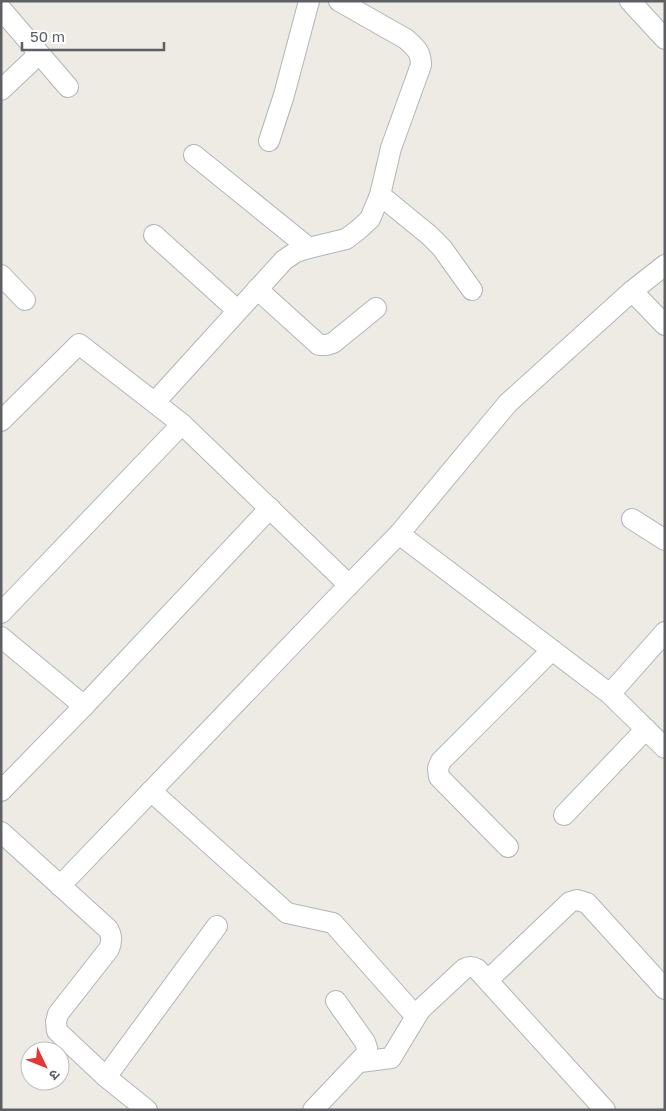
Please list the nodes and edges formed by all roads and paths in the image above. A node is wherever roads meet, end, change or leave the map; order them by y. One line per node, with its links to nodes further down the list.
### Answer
1 (310, 1): 9 (street)
2 (339, 1): 11 (street)
3 (630, 1): 5 (street)
4 (1, 9): 6 (street)
5 (665, 39)
6 (39, 54): 7 (street); 8 (street)
7 (68, 87)
8 (1, 90)
9 (269, 142)
10 (194, 155): 13 (street)
11 (380, 196): 13 (street); 17 (street)
12 (154, 235): 21 (street)
13 (309, 248): 16 (street)
14 (665, 265): 18 (street)
15 (1, 275): 19 (street)
16 (257, 289): 20 (street); 21 (street)
17 (472, 290)
18 (632, 291): 22 (street); 28 (street)
19 (25, 300)
20 (376, 308)
21 (238, 310): 23 (street)
22 (665, 326)
23 (155, 402): 24 (street); 25 (street)
24 (1, 421)
25 (182, 424): 26 (street); 31 (street)
26 (270, 508): 30 (street); 36 (street)
27 (632, 519): 29 (street)
28 (399, 534): 30 (street); 34 (street)
29 (665, 540)
30 (349, 585): 40 (street)
31 (1, 613)
32 (665, 632): 35 (street)
33 (1, 637): 36 (street)
34 (552, 650): 35 (street); 43 (street)
35 (610, 694): 37 (street)
36 (84, 706): 39 (street)
37 (646, 729): 38 (street); 41 (street)
38 (665, 748)
39 (1, 791)
40 (151, 791): 44 (street); 49 (street)
41 (564, 815)
42 (1, 832): 44 (street)
43 (508, 847)
44 (60, 886): 51 (street)
45 (217, 926): 51 (street)
46 (488, 980): 47 (street); 49 (street); 54 (street)
47 (665, 989)
48 (336, 1001): 50 (street)
49 (420, 1010): 50 (street)
50 (360, 1062): 53 (street)
51 (106, 1077): 52 (street)
52 (147, 1110)
53 (313, 1110)
54 (605, 1110)

